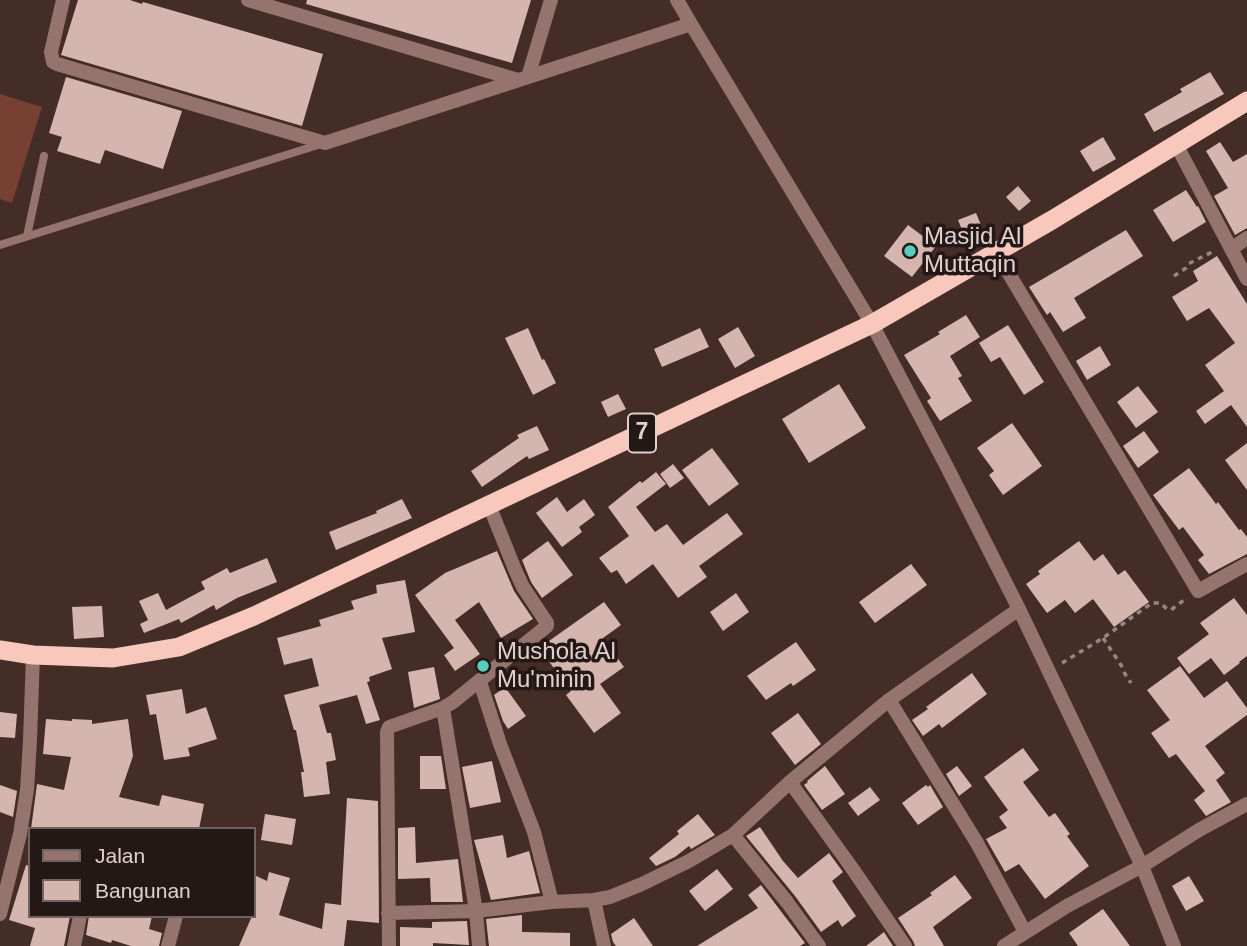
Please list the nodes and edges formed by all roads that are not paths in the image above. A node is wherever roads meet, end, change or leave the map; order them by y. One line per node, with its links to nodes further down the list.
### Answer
1 (63, 0): 8 (street)
2 (248, 0): 6 (street)
3 (551, 0): 6 (street)
4 (677, 0): 5 (street)
5 (691, 24): 6 (street); 17 (street)
6 (523, 78): 8 (street)
7 (1247, 101): 9 (highway, 7)
8 (325, 142): 11 (lane)
9 (1176, 144): 14 (street); 15 (highway, 7)
10 (44, 156): 11 (lane)
11 (27, 236): 13 (lane)
12 (1247, 238): 14 (street)
13 (0, 245)
14 (1229, 246): 16 (street)
15 (996, 252): 17 (highway, 7); 19 (street)
16 (1247, 279)
17 (872, 324): 18 (highway, 7); 20 (street)
18 (489, 505): 22 (highway, 7); 23 (street)
19 (1247, 564)
20 (1019, 609): 24 (street); 29 (street)
21 (0, 650): 22 (highway, 7)
22 (33, 655): 34 (street)
23 (480, 682): 25 (street); 31 (street)
24 (890, 700): 26 (street); 37 (street)
25 (443, 708): 32 (street); 33 (street)
26 (790, 782): 28 (street); 44 (street)
27 (1247, 804): 29 (street)
28 (733, 835): 30 (street); 43 (street)
29 (1142, 866): 37 (street); 46 (street)
30 (594, 900): 31 (street); 42 (street)
31 (552, 902): 32 (street)
32 (476, 911): 33 (street); 41 (street)
33 (388, 913): 40 (street)
34 (0, 914)
35 (80, 918): 38 (street)
36 (175, 918): 39 (street)
37 (1025, 932): 45 (street)
38 (74, 946)
39 (168, 946)
40 (389, 946)
41 (479, 946)
42 (604, 946)
43 (819, 946)
44 (905, 946)
45 (1004, 946)
46 (1174, 946)

